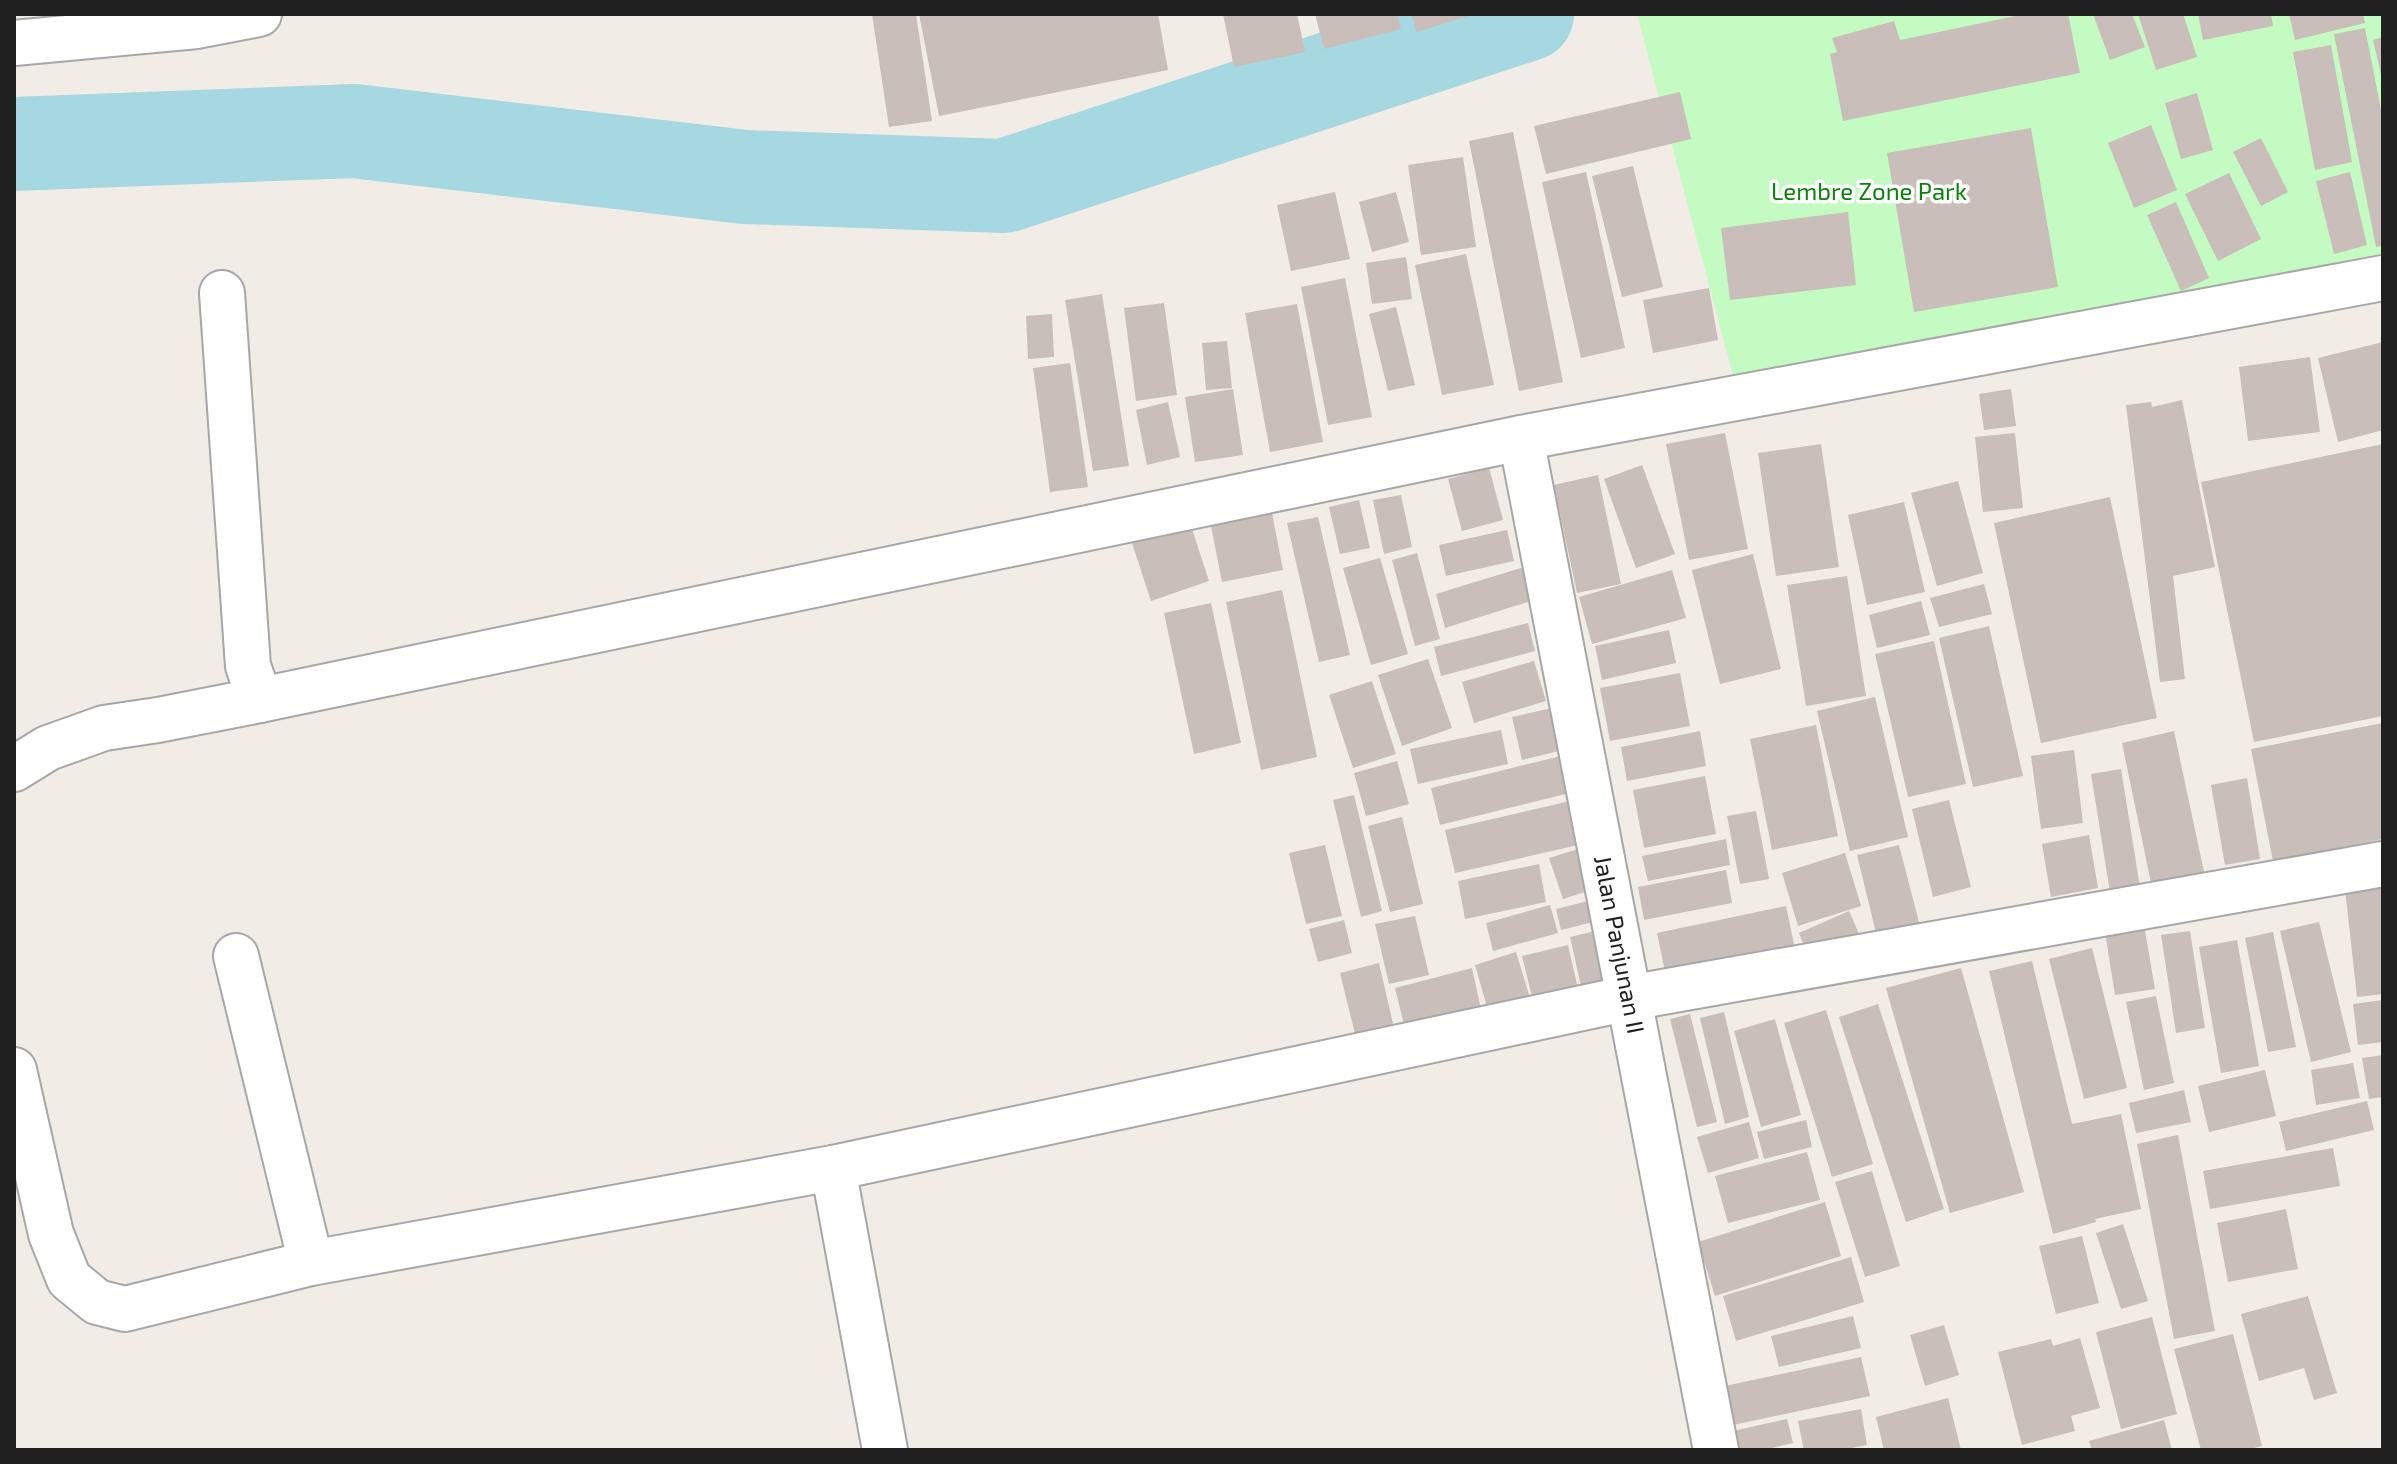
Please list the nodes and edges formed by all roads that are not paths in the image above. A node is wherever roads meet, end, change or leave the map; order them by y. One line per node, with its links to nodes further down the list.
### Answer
1 (259, 14): 2 (street)
2 (14, 43)
3 (2383, 278): 5 (street)
4 (222, 293): 6 (street)
5 (1521, 438): 6 (street); 10 (street, Jalan Panjunan II)
6 (260, 700): 7 (street)
7 (14, 769)
8 (2383, 864): 10 (street)
9 (236, 956): 13 (street)
10 (1629, 998): 12 (street); 15 (street, Jalan Panjunan II)
11 (14, 1070): 13 (street)
12 (833, 1168): 13 (street); 14 (street)
13 (311, 1263)
14 (885, 1450)
15 (1716, 1450)

